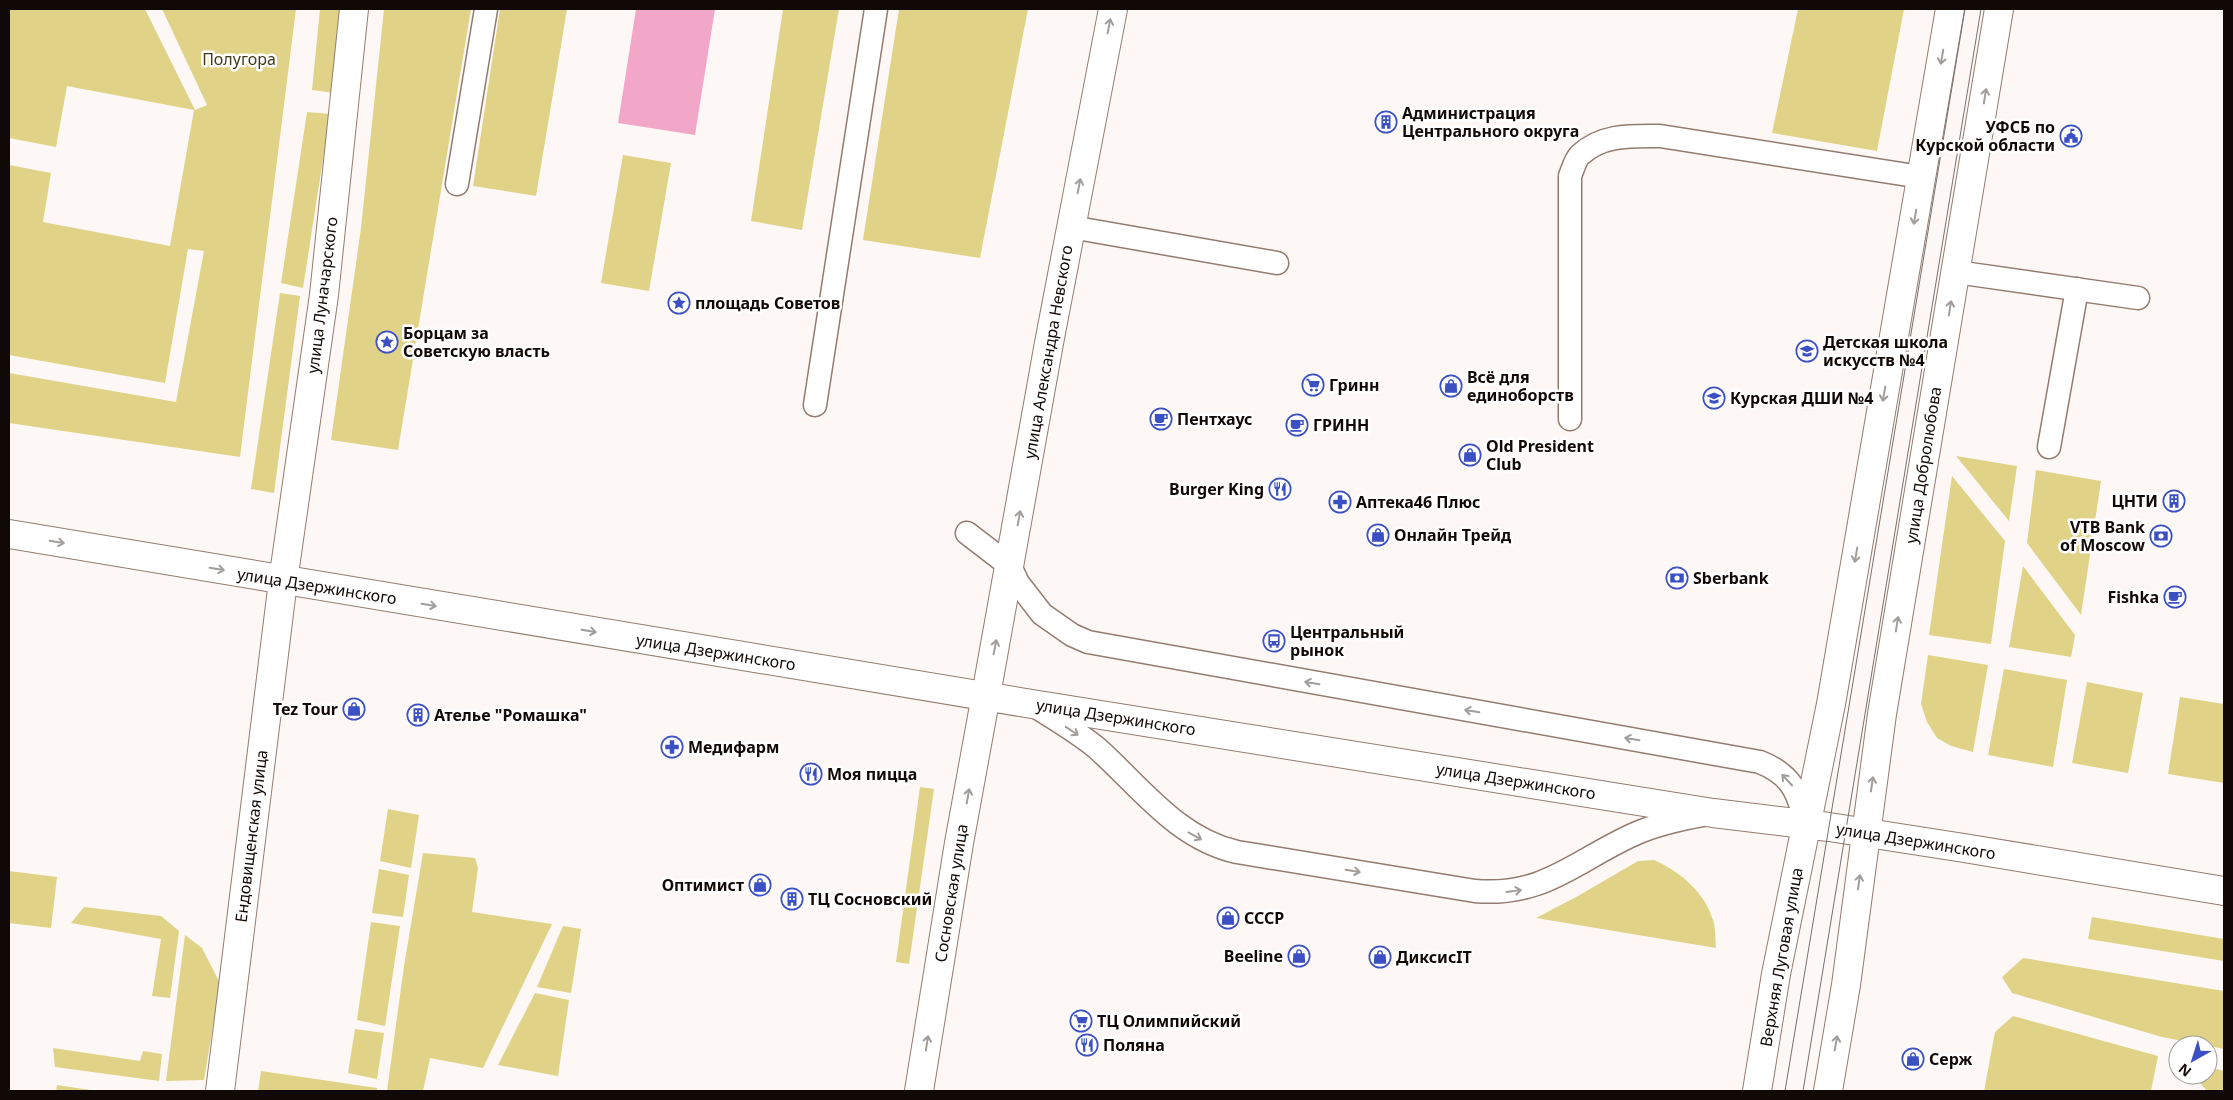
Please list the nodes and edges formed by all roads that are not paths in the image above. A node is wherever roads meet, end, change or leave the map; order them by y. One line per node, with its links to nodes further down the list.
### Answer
1 (354, 9): 20 (main road, улица Луначарского)
2 (486, 9): 8 (lane)
3 (876, 9): 14 (lane)
4 (1113, 9): 9 (main road, улица Александра Невского, one-way to 4)
5 (1950, 9): 7 (main road, one-way to 7)
6 (2000, 9): 11 (main road, улица Добролюбова, one-way to 6)
7 (1921, 177): 15 (lane); 24 (main road, one-way to 24)
8 (457, 184)
9 (1071, 227): 10 (lane); 19 (main road, улица Александра Невского, one-way to 9)
10 (1277, 263)
11 (1956, 272): 12 (lane); 25 (main road, улица Добролюбова, one-way to 11)
12 (2077, 289): 13 (lane); 16 (lane)
13 (2138, 298)
14 (815, 405)
15 (1570, 419)
16 (2049, 447)
17 (967, 533): 19 (lane)
18 (9, 534): 20 (main road, улица Дзержинского, one-way to 20)
19 (1010, 566): 21 (main road, улица Александра Невского, one-way to 19); 24 (lane, one-way to 19)
20 (284, 580): 21 (main road, улица Дзержинского, one-way to 21); 27 (main road, Ендовищенская улица)
21 (986, 695): 22 (main road, улица Дзержинского); 28 (main road, Сосновская улица, one-way to 21)
22 (1032, 704): 23 (main road, улица Дзержинского); 23 (lane, one-way to 23)
23 (1713, 813): 24 (main road, улица Дзержинского)
24 (1806, 824): 25 (main road, улица Дзержинского); 29 (main road, Верхняя Луговая улица)
25 (1866, 833): 26 (main road, улица Дзержинского); 30 (main road, one-way to 25)
26 (2224, 891)
27 (220, 1091)
28 (920, 1091)
29 (1757, 1091)
30 (1828, 1091)

